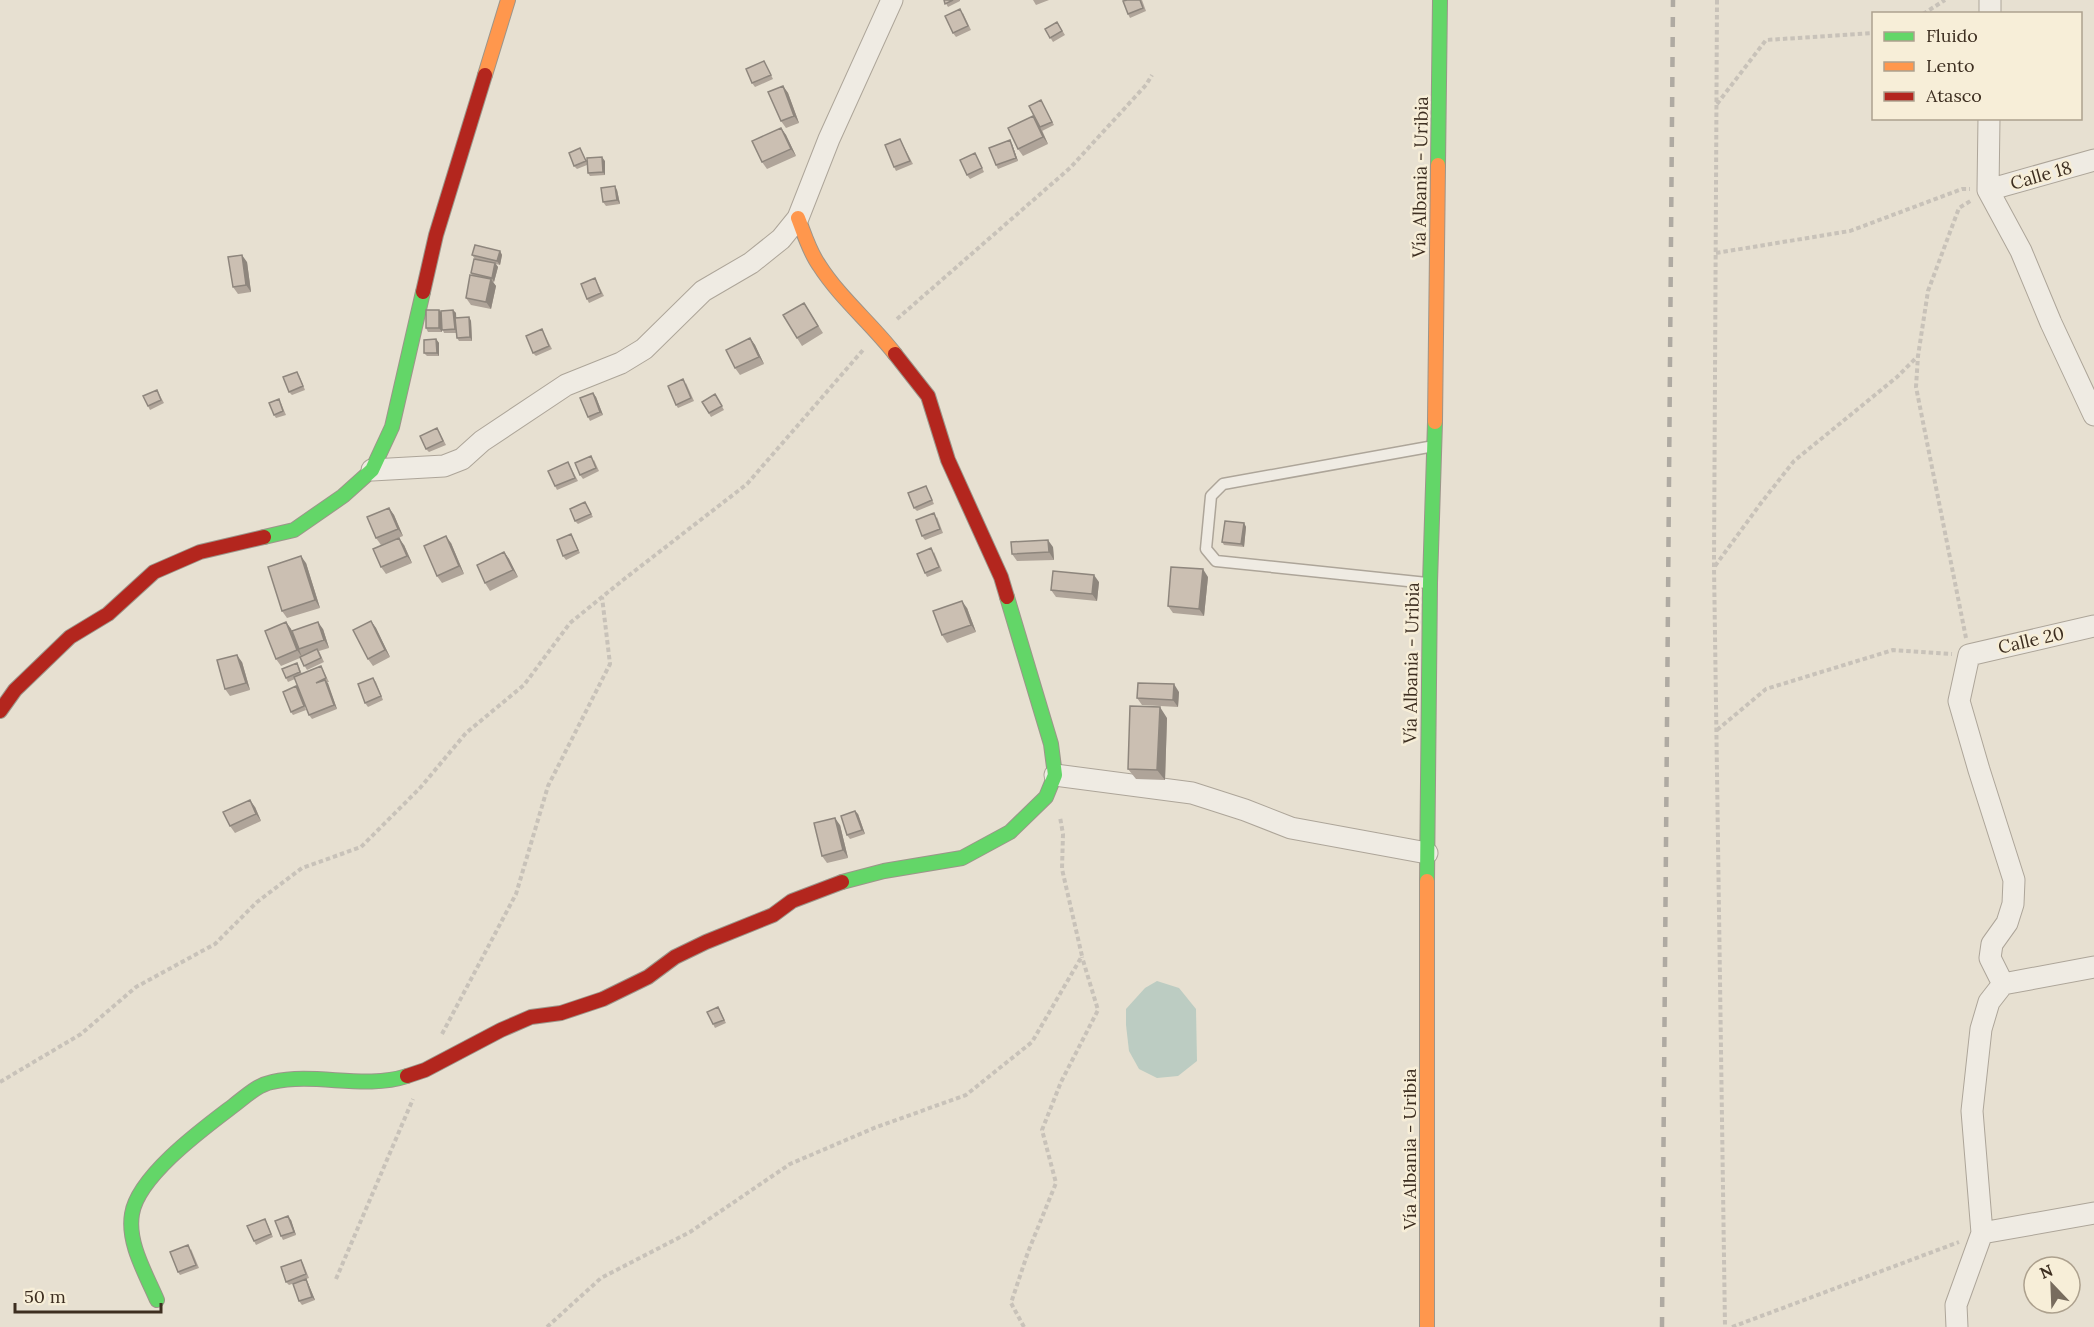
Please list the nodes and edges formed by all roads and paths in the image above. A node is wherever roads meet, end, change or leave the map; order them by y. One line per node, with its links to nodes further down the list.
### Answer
1 (508, 0): 19 (street)
2 (892, 0): 13 (street)
3 (1440, 0): 18 (street, Vía Albania - Uribia)
4 (1717, 0): 9 (path)
5 (1945, 0): 6 (path)
6 (1926, 12)
7 (1872, 33): 9 (path)
8 (1152, 75): 15 (path)
9 (1716, 105): 14 (path)
10 (1989, 120): 12 (street)
11 (2094, 160): 12 (street, Calle 18)
12 (1989, 190): 14 (path); 16 (path); 17 (street)
13 (798, 218): 15 (street); 19 (street)
14 (1716, 253): 20 (path)
15 (880, 334): 22 (path); 27 (street)
16 (1918, 357): 20 (path); 24 (path)
17 (2094, 416)
18 (1435, 446): 21 (street, Vía Albania - Uribia); 21 (lane)
19 (372, 470): 25 (street)
20 (1714, 566): 26 (path)
21 (1430, 584): 29 (street, Vía Albania - Uribia)
22 (602, 596): 33 (path); 35 (path)
23 (2094, 626): 24 (street, Calle 20)
24 (1969, 655): 26 (path); 32 (street)
25 (0, 711)
26 (1717, 730): 43 (path)
27 (1055, 776): 28 (street); 29 (street)
28 (1046, 797): 30 (path); 34 (street)
29 (1427, 854): 42 (street, Vía Albania - Uribia)
30 (1082, 956): 40 (path); 41 (path)
31 (2094, 967): 32 (street)
32 (2003, 984): 37 (street)
33 (440, 1039)
34 (425, 1070): 38 (path); 39 (street)
35 (0, 1082)
36 (2094, 1213): 37 (street)
37 (1982, 1233): 44 (path); 45 (street)
38 (336, 1279)
39 (158, 1300)
40 (547, 1327)
41 (1024, 1327)
42 (1427, 1327)
43 (1725, 1327)
44 (1732, 1327)
45 (1957, 1327)

